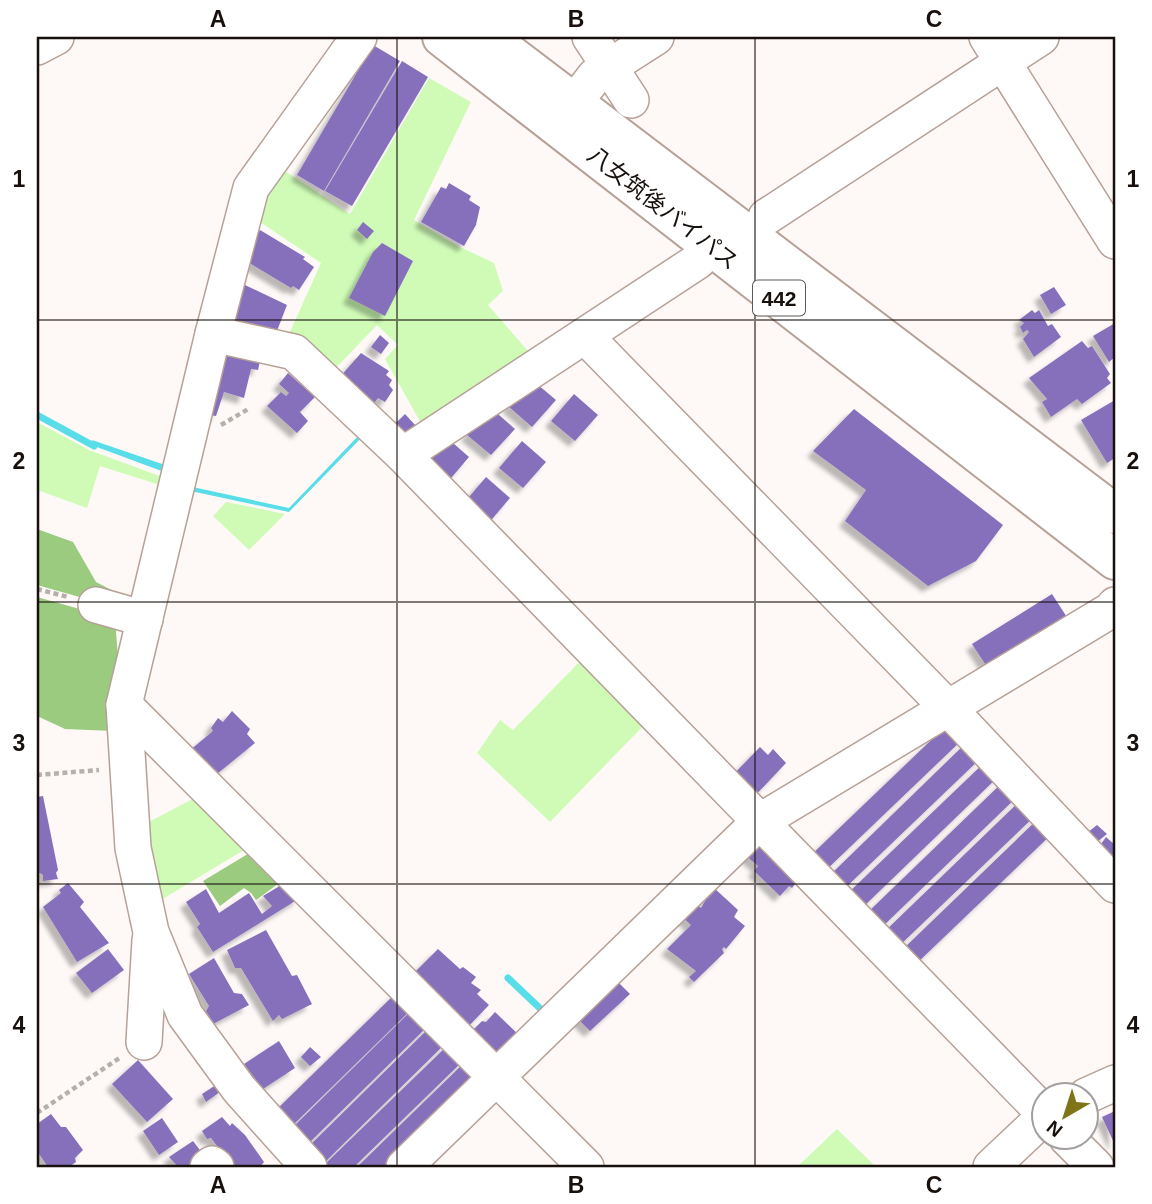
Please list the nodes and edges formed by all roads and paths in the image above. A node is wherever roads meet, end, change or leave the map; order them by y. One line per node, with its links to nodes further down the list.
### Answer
1 (55, 37): 8 (street)
2 (359, 37): 16 (street)
3 (442, 37): 20 (highway, 八女筑後バイパス / 442)
4 (487, 37): 12 (highway, 八女筑後バイパス / 442)
5 (590, 37): 10 (street)
6 (656, 37): 10 (street)
7 (1041, 37): 9 (street)
8 (37, 47)
9 (995, 49): 13 (street); 14 (street)
10 (610, 66): 11 (street); 12 (street)
11 (631, 100)
12 (574, 103): 19 (highway, 八女筑後バイパス / 442)
13 (766, 217)
14 (1115, 241)
15 (698, 261): 17 (street)
16 (213, 334): 18 (street); 23 (street)
17 (585, 336): 18 (street); 25 (street)
18 (403, 455): 28 (street)
19 (1115, 514)
20 (1115, 559)
21 (96, 605): 23 (street)
22 (1115, 605): 25 (street)
23 (145, 619): 24 (street)
24 (124, 705): 26 (street); 32 (street)
25 (948, 708): 28 (street); 29 (street)
26 (128, 768): 27 (path); 30 (street)
27 (37, 775)
28 (760, 822): 32 (street); 33 (street)
29 (1115, 884)
30 (151, 930): 31 (street); 37 (street)
31 (144, 1042): 34 (path)
32 (497, 1079): 40 (street); 41 (street)
33 (1030, 1101)
34 (37, 1113)
35 (1030, 1129): 42 (street)
36 (1081, 1152): 43 (street)
37 (305, 1166)
38 (208, 1167): 39 (street)
39 (216, 1167)
40 (404, 1167)
41 (586, 1167)
42 (991, 1167)
43 (1096, 1167)

